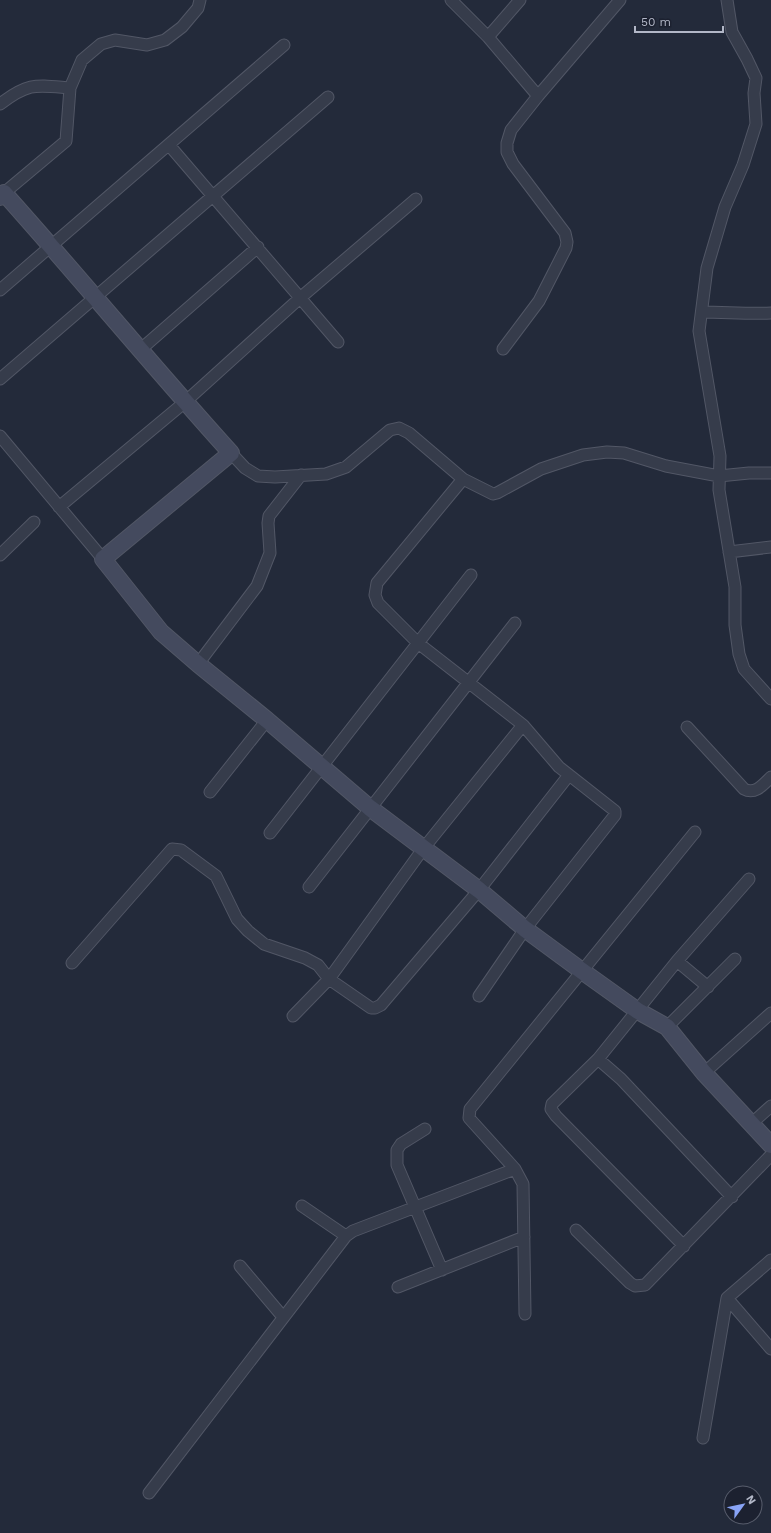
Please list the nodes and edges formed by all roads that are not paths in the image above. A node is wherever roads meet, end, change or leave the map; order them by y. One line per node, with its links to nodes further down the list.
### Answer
1 (200, 0): 8 (street)
2 (451, 0): 6 (street)
3 (520, 0): 6 (street)
4 (620, 0): 9 (street)
5 (727, 0): 21 (street)
6 (488, 37): 9 (street)
7 (284, 44): 12 (street)
8 (70, 88): 11 (street); 13 (street)
9 (538, 96): 24 (street)
10 (328, 97): 14 (street)
11 (0, 104)
12 (168, 145): 14 (street); 16 (street)
13 (2, 195): 16 (street)
14 (213, 196): 17 (street); 19 (street)
15 (416, 199): 20 (street)
16 (52, 246): 18 (street); 19 (street)
17 (258, 247): 20 (street); 25 (street)
18 (0, 290)
19 (95, 297): 25 (street); 26 (street)
20 (300, 298): 23 (street); 27 (street)
21 (702, 312): 22 (street); 32 (street)
22 (771, 313)
23 (338, 342)
24 (503, 349)
25 (140, 350): 27 (street)
26 (0, 379)
27 (185, 402): 29 (street); 34 (street)
28 (0, 436): 34 (street)
29 (231, 454): 31 (street); 39 (street)
30 (771, 473): 32 (street)
31 (301, 475): 33 (street); 43 (street)
32 (719, 476): 33 (street); 37 (street)
33 (463, 479): 42 (street)
34 (59, 507): 39 (street)
35 (34, 522): 38 (street)
36 (771, 547): 37 (street)
37 (729, 552): 45 (street)
38 (0, 555)
39 (103, 559): 43 (street)
40 (470, 575): 42 (street)
41 (515, 623): 44 (street)
42 (418, 643): 44 (street); 49 (street)
43 (198, 664): 46 (street)
44 (469, 682): 47 (street); 53 (street)
45 (771, 699)
46 (267, 720): 49 (street); 52 (street)
47 (523, 725): 50 (street); 56 (street)
48 (687, 727): 51 (street)
49 (322, 767): 53 (street); 55 (street)
50 (569, 775): 59 (street); 60 (street)
51 (771, 777)
52 (210, 792)
53 (370, 808): 56 (street); 58 (street)
54 (695, 832): 64 (street)
55 (270, 833)
56 (423, 849): 59 (street); 65 (street)
57 (749, 879): 62 (street)
58 (309, 887)
59 (480, 890): 60 (street); 65 (street)
60 (526, 928): 64 (street); 67 (street)
61 (735, 959): 66 (street)
62 (677, 961): 66 (street); 68 (street)
63 (72, 963): 65 (street)
64 (582, 971): 68 (street); 79 (street)
65 (329, 979): 70 (street)
66 (708, 987): 71 (street)
67 (479, 996)
68 (638, 1011): 71 (street); 72 (street)
69 (771, 1013): 73 (street)
70 (294, 1016)
71 (667, 1027): 73 (street)
72 (598, 1059): 80 (street); 86 (street)
73 (704, 1073): 75 (street)
74 (771, 1106): 75 (street)
75 (751, 1124): 77 (street)
76 (425, 1129): 82 (street)
77 (771, 1145)
78 (771, 1156): 80 (street)
79 (515, 1169): 82 (street); 85 (street)
80 (732, 1197): 86 (street)
81 (302, 1206): 84 (street)
82 (415, 1207): 84 (street); 89 (street)
83 (576, 1230): 86 (street)
84 (346, 1236): 93 (street)
85 (524, 1237): 89 (street); 92 (street)
86 (684, 1246)
87 (771, 1260): 91 (street)
88 (240, 1266): 93 (street)
89 (442, 1270): 90 (street)
90 (398, 1288)
91 (727, 1298): 94 (street); 95 (street)
92 (525, 1314)
93 (283, 1318): 96 (street)
94 (771, 1349)
95 (703, 1438)
96 (149, 1493)

